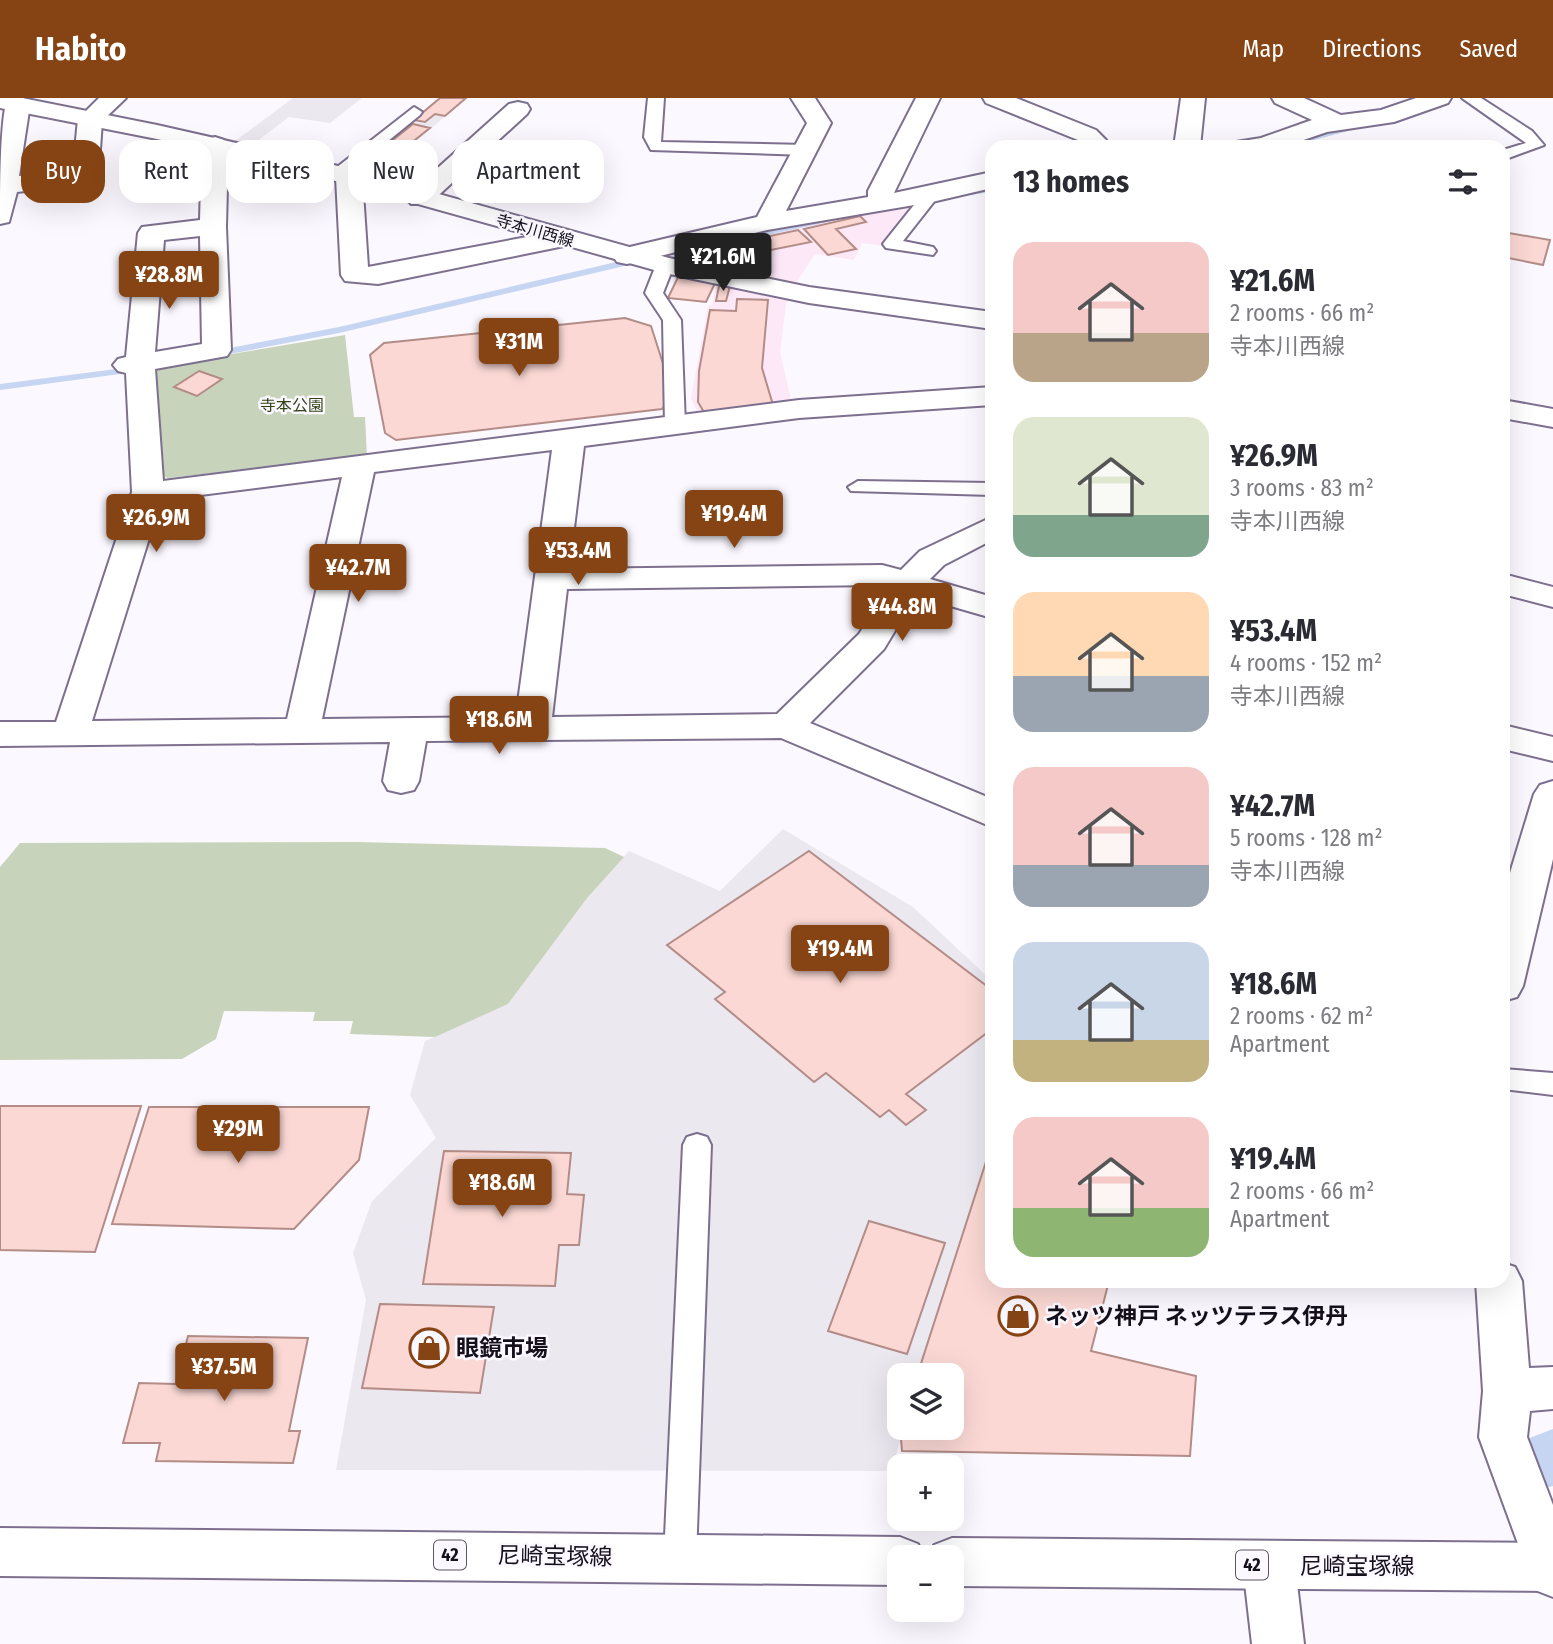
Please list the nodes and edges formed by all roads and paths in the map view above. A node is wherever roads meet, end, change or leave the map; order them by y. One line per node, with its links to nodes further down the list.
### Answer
1 (114, 98): 14 (street)
2 (656, 98): 20 (lane)
3 (803, 98): 20 (street)
4 (928, 98): 28 (street)
5 (995, 98): 11 (street)
6 (1193, 98): 17 (street)
7 (1284, 98): 15 (street)
8 (1439, 98): 15 (street)
9 (1470, 98): 21 (lane)
10 (12, 102): 14 (street, 寺本川西線); 26 (street)
11 (1024, 103): 16 (street)
12 (518, 109): 24 (street)
13 (414, 112): 22 (lane)
14 (90, 119): 19 (street, 寺本川西線); 26 (street)
15 (1338, 123): 18 (street)
16 (1093, 140)
17 (1188, 140)
18 (1272, 140)
19 (215, 145): 22 (street, 寺本川西線); 32 (street)
20 (807, 150): 31 (street)
21 (1510, 153)
22 (344, 176): 23 (street, 寺本川西線); 33 (street)
23 (348, 177)
24 (438, 182)
25 (985, 182): 27 (street)
26 (5, 185): 30 (street)
27 (932, 194): 28 (street); 34 (lane)
28 (881, 202): 31 (street)
29 (438, 203): 33 (street, 寺本川西線)
30 (0, 216)
31 (767, 222): 35 (street)
32 (213, 227): 38 (street); 38 (street)
33 (564, 238): 35 (street, 寺本川西線)
34 (926, 251)
35 (627, 256): 36 (street, 寺本川西線)
36 (665, 265): 37 (street, 寺本川西線); 42 (lane)
37 (985, 320)
38 (134, 364): 47 (street)
39 (985, 397): 42 (street)
40 (1510, 410): 41 (street)
41 (1553, 418)
42 (675, 425): 43 (street)
43 (569, 440): 44 (street); 49 (street)
44 (360, 466): 47 (street); 57 (street)
45 (858, 487): 46 (lane)
46 (985, 489)
47 (148, 492): 58 (street)
48 (985, 531): 50 (street)
49 (552, 579): 50 (street); 55 (street)
50 (908, 582): 53 (street); 54 (street)
51 (1510, 586): 52 (street)
52 (1553, 597)
53 (985, 606)
54 (786, 726): 55 (street); 64 (street)
55 (533, 727): 56 (street)
56 (410, 729): 57 (street); 62 (street)
57 (302, 730): 58 (street)
58 (71, 733): 59 (street)
59 (0, 734)
60 (1510, 739): 61 (street)
61 (1553, 750)
62 (401, 781)
63 (1553, 794): 65 (street)
64 (985, 811)
65 (1510, 953)
66 (1510, 1080): 67 (lane)
67 (1553, 1084)
68 (697, 1145): 72 (lane)
69 (1501, 1288): 70 (street)
70 (1530, 1390): 76 (street)
71 (0, 1552): 72 (street, 尼崎宝塚線 / 42)
72 (680, 1558): 73 (street, 尼崎宝塚線 / 42)
73 (887, 1561)
74 (964, 1562): 75 (street, 尼崎宝塚線 / 42)
75 (1269, 1566): 76 (street, 尼崎宝塚線 / 42); 77 (street)
76 (1552, 1569)
77 (1278, 1644)

